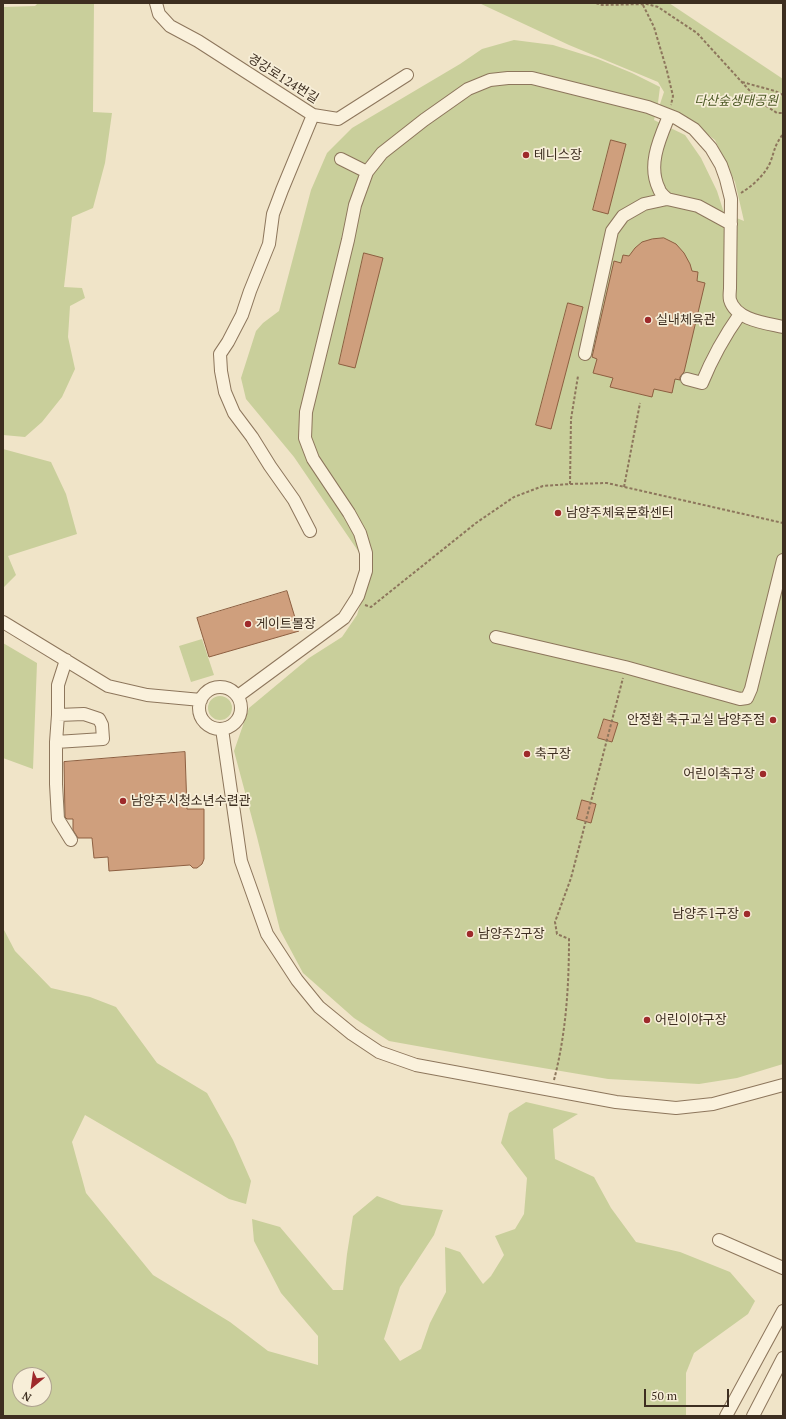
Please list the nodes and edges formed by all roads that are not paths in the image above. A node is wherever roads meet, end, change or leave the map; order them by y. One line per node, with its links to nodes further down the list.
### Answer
1 (156, 3): 3 (street, 경강로124번길)
2 (407, 76): 3 (street, 경강로124번길)
3 (313, 115): 13 (street)
4 (669, 116): 6 (street); 7 (street); 8 (street)
5 (341, 159): 6 (street)
6 (367, 172): 18 (street)
7 (667, 199): 8 (street); 11 (street)
8 (731, 224): 9 (street)
9 (740, 314): 10 (street); 12 (street)
10 (783, 327)
11 (584, 354)
12 (687, 379)
13 (310, 531)
14 (783, 560): 16 (street)
15 (3, 622): 17 (street)
16 (496, 636)
17 (66, 660): 19 (street); 20 (street)
18 (238, 696): 19 (street); 21 (street)
19 (201, 700): 21 (street)
20 (58, 715): 22 (street); 22 (street)
21 (222, 729): 24 (street)
22 (56, 742): 23 (street)
23 (71, 840)
24 (783, 1085)
25 (719, 1240): 26 (street)
26 (783, 1268)
27 (783, 1311): 29 (street)
28 (783, 1358): 30 (street)
29 (726, 1416)
30 (752, 1416)

